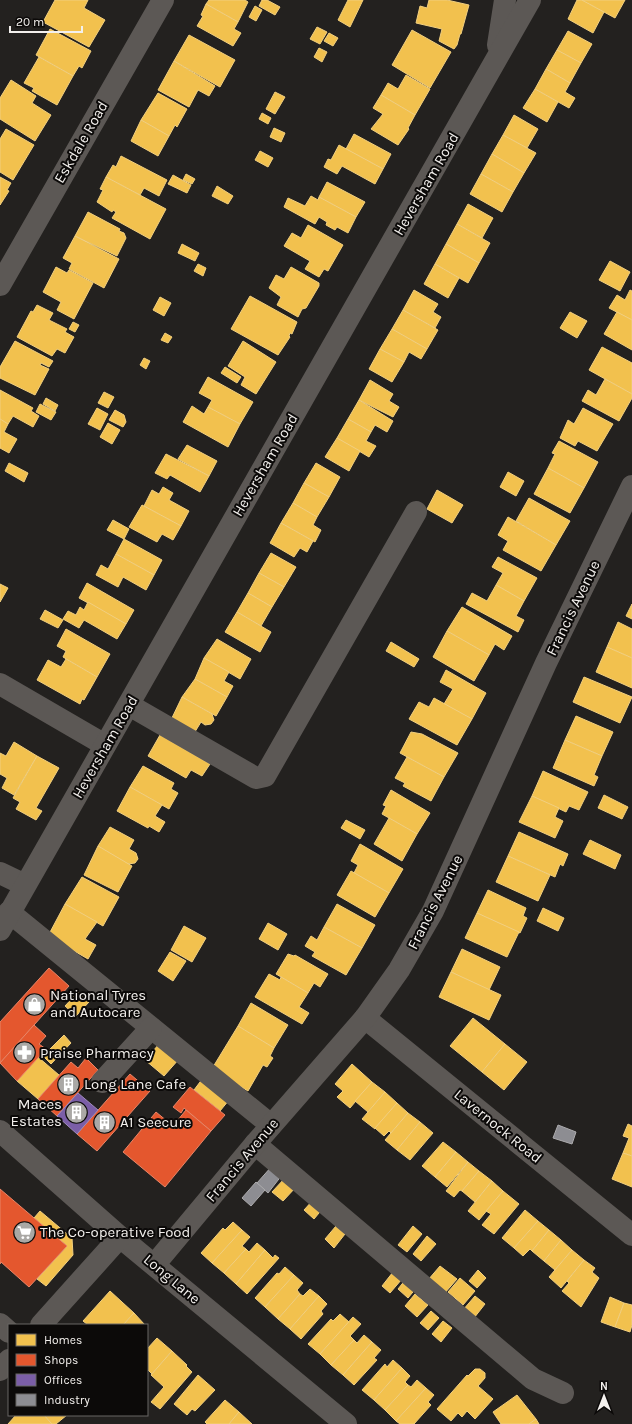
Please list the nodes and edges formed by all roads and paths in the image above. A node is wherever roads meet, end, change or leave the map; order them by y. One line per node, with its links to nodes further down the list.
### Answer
1 (163, 0): 5 (street, Eskdale Road)
2 (505, 0): 4 (street)
3 (530, 0): 4 (street, Heversham Road)
4 (495, 62): 9 (street, Heversham Road)
5 (0, 284)
6 (632, 486): 14 (street, Francis Avenue)
7 (416, 512): 9 (street)
8 (0, 684): 10 (street)
9 (130, 705): 10 (street, Heversham Road)
10 (105, 745): 12 (street, Heversham Road)
11 (0, 873): 12 (street)
12 (25, 885): 13 (street, Heversham Road)
13 (5, 921): 15 (street)
14 (365, 1018): 17 (street, Francis Avenue); 20 (street, Lavernock Road)
15 (151, 1028): 16 (street); 17 (street)
16 (102, 1082)
17 (271, 1125): 19 (street, Francis Avenue)
18 (0, 1131): 21 (street, Long Lane)
19 (255, 1144): 22 (street, Francis Avenue); 28 (street)
20 (632, 1235)
21 (120, 1237): 22 (street, Long Lane); 24 (street)
22 (155, 1264): 29 (street, Long Lane)
23 (0, 1324): 25 (street)
24 (42, 1324)
25 (8, 1331)
26 (8, 1361): 27 (street)
27 (0, 1370)
28 (563, 1392)
29 (346, 1424)

